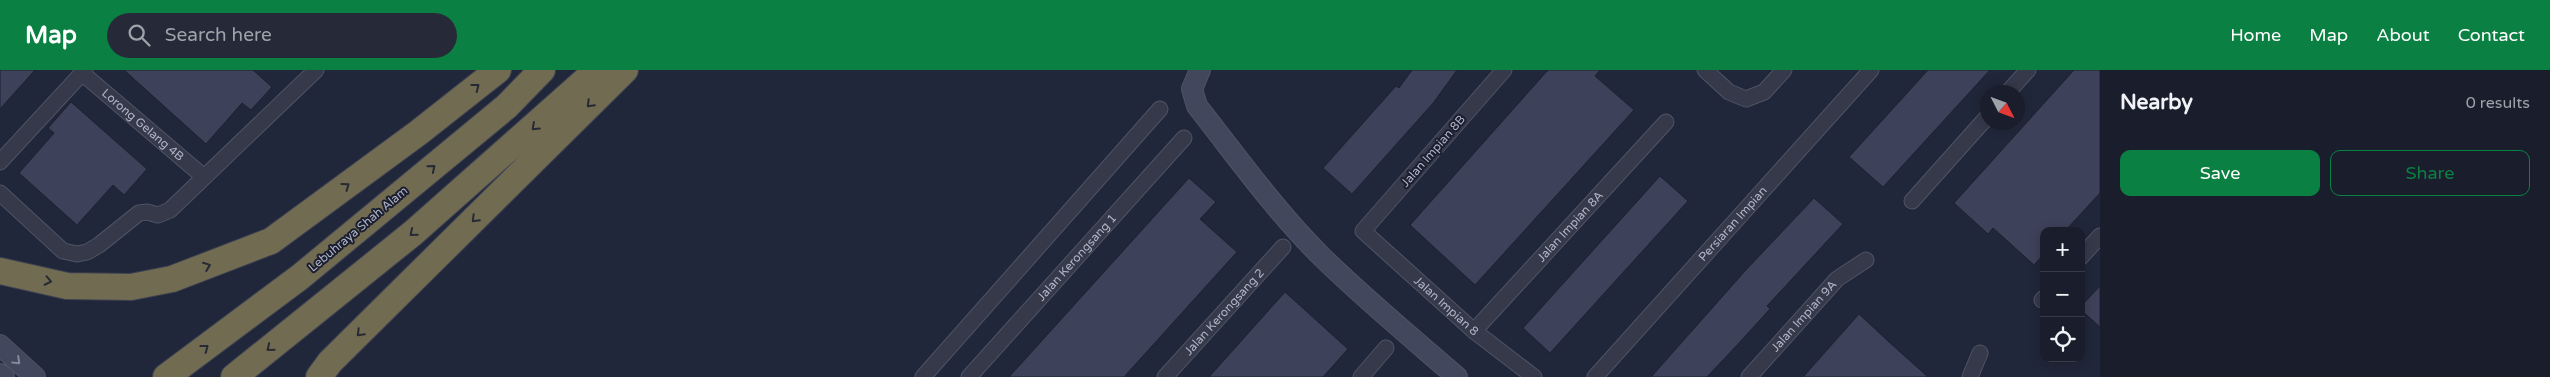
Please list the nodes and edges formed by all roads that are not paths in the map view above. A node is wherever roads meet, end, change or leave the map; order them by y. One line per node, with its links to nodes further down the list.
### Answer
1 (498, 70): 27 (highway, one-way to 1)
2 (542, 70): 36 (highway, Lebuhraya Shah Alam, one-way to 2)
3 (597, 70): 37 (highway, one-way to 37)
4 (625, 70): 32 (highway, one-way to 32)
5 (1200, 70): 42 (street)
6 (1504, 70): 22 (street, Jalan Impian 8B)
7 (1705, 70): 8 (street)
8 (1784, 70)
9 (1871, 70): 44 (street, Persiaran Impian)
10 (2028, 70): 13 (street)
11 (84, 72): 18 (street); 19 (street, Lorong Gelang 4B)
12 (306, 73): 19 (street)
13 (2014, 85)
14 (1160, 109): 38 (street)
15 (1666, 122): 28 (street, Jalan Impian 8A)
16 (1980, 125): 21 (street)
17 (1184, 138): 39 (street, Jalan Kerongsang 1)
18 (0, 162)
19 (204, 177): 20 (street)
20 (0, 193)
21 (1912, 201)
22 (1363, 231): 28 (street, Jalan Impian 8)
23 (2100, 236): 25 (street)
24 (1282, 247): 40 (street, Jalan Kerongsang 2)
25 (2085, 252)
26 (1866, 260): 45 (street, Jalan Impian 9A)
27 (0, 271)
28 (1474, 330): 43 (street, Jalan Impian 8)
29 (0, 345): 35 (street, one-way to 35)
30 (1386, 348): 41 (street)
31 (1980, 353): 46 (street)
32 (325, 370)
33 (0, 374): 34 (street)
34 (4, 377)
35 (35, 377)
36 (166, 377)
37 (234, 377)
38 (922, 377)
39 (969, 377)
40 (1165, 377)
41 (1361, 377)
42 (1457, 377)
43 (1534, 377)
44 (1594, 377)
45 (1748, 377)
46 (1970, 377)

